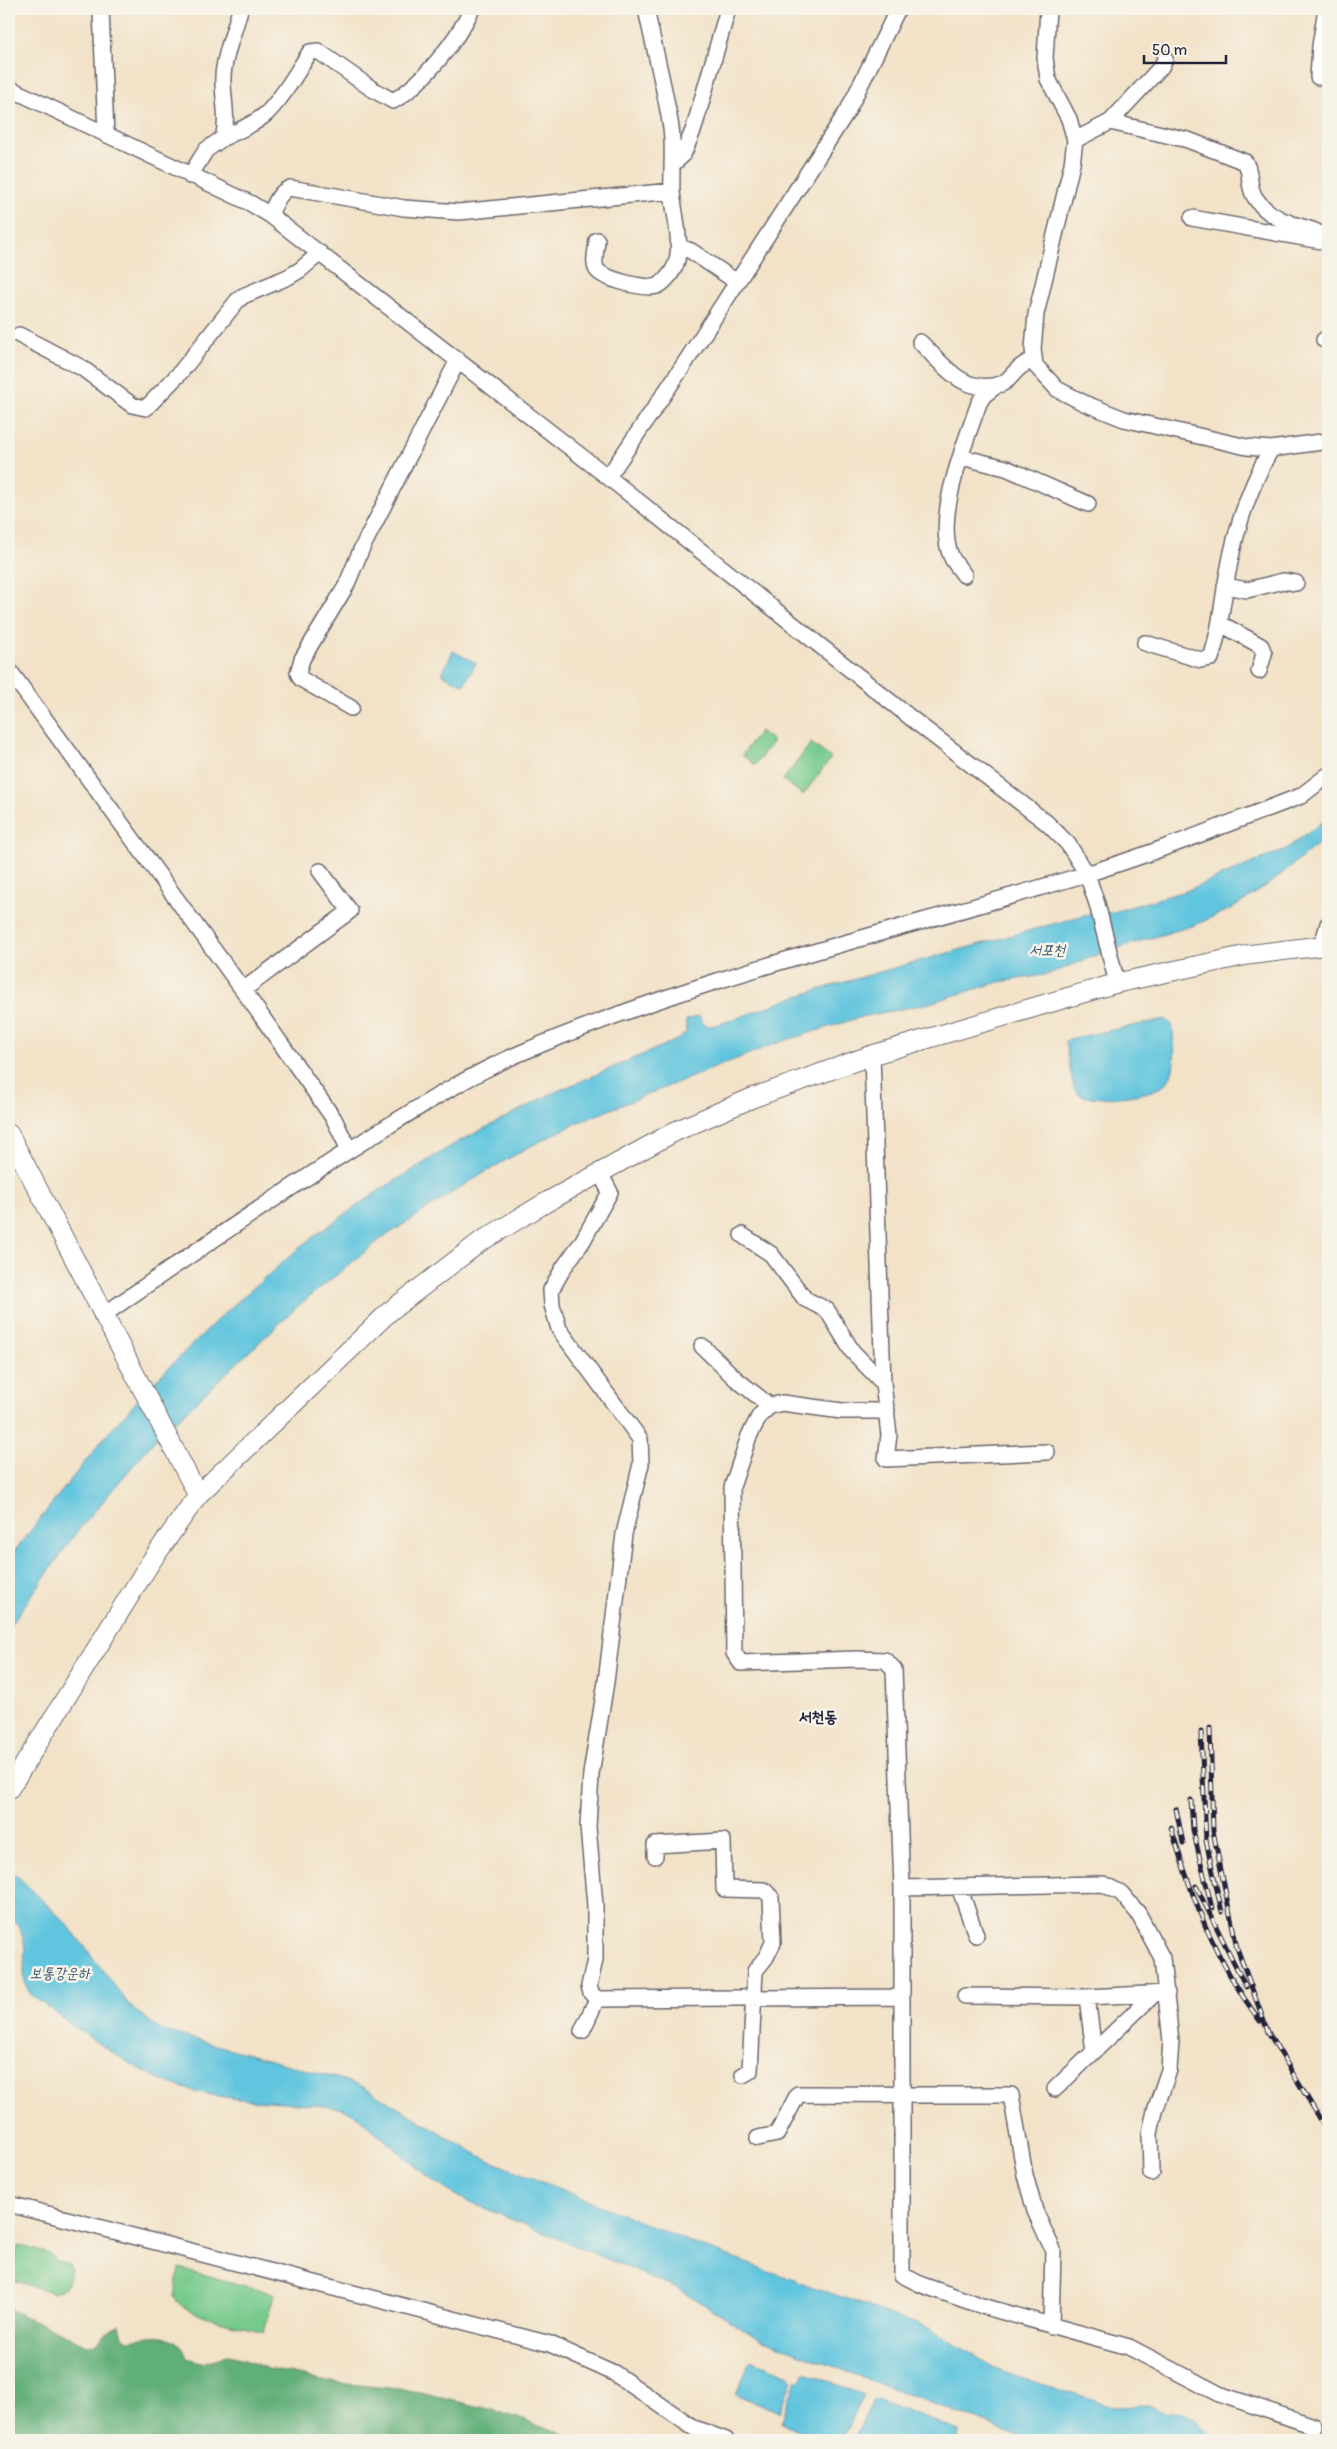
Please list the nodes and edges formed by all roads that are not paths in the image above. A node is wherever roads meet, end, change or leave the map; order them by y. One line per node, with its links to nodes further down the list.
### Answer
1 (101, 9): 13 (street)
2 (240, 9): 14 (street)
3 (472, 9): 14 (street)
4 (646, 9): 16 (street)
5 (728, 9): 16 (street)
6 (898, 9): 25 (street)
7 (1048, 9): 15 (street)
8 (1326, 9): 10 (street)
9 (1166, 59): 12 (street)
10 (1318, 77)
11 (9, 88): 13 (street)
12 (1110, 122): 15 (street); 22 (street)
13 (106, 134): 17 (street)
14 (223, 138): 17 (street)
15 (1075, 140): 28 (street)
16 (674, 163): 18 (street)
17 (190, 176): 19 (street)
18 (672, 191): 19 (street); 23 (street)
19 (270, 215): 24 (street)
20 (1192, 218): 22 (street)
21 (597, 240): 23 (street)
22 (1328, 241)
23 (680, 247): 25 (street)
24 (320, 253): 26 (street); 29 (street)
25 (737, 282): 34 (street)
26 (19, 335)
27 (920, 342): 30 (street)
28 (1034, 358): 30 (street); 32 (street)
29 (458, 360): 34 (street); 43 (street)
30 (997, 385): 33 (street)
31 (1328, 441): 32 (street)
32 (1271, 449): 38 (street)
33 (961, 457): 35 (street); 36 (street)
34 (608, 477): 46 (street)
35 (1088, 504)
36 (964, 575)
37 (1296, 583): 38 (street)
38 (1225, 586): 39 (street)
39 (1221, 624): 40 (street); 42 (street)
40 (1145, 643)
41 (9, 670): 50 (street)
42 (1260, 671)
43 (351, 708)
44 (1328, 775): 46 (street)
45 (320, 871): 50 (street)
46 (1087, 874): 49 (street); 53 (street)
47 (1328, 924): 48 (street)
48 (1325, 945): 49 (main road)
49 (1117, 983): 51 (main road)
50 (243, 990): 53 (street)
51 (872, 1055): 54 (main road); 58 (street)
52 (9, 1134): 56 (main road)
53 (349, 1150): 56 (street)
54 (600, 1173): 62 (main road); 72 (street)
55 (742, 1235): 58 (street)
56 (106, 1323): 62 (main road)
57 (702, 1346): 59 (street)
58 (884, 1383): 60 (street)
59 (770, 1406): 60 (street); 66 (street)
60 (888, 1411): 61 (street)
61 (1047, 1452)
62 (198, 1495): 63 (main road)
63 (9, 1789)
64 (655, 1856): 73 (street)
65 (959, 1887): 66 (street); 67 (street); 68 (street)
66 (902, 1888): 70 (street)
67 (976, 1935)
68 (1161, 1994): 71 (street); 75 (street); 80 (street)
69 (966, 1996): 71 (street)
70 (902, 1997): 73 (street); 78 (street)
71 (1087, 1997): 75 (street)
72 (598, 1998): 73 (street); 74 (street)
73 (753, 1998): 76 (street)
74 (582, 2031)
75 (1094, 2052): 77 (street)
76 (743, 2075)
77 (1055, 2089)
78 (902, 2095): 79 (street); 82 (street); 82 (street)
79 (758, 2138)
80 (1151, 2173)
81 (9, 2204): 84 (street)
82 (1051, 2326): 83 (street)
83 (1314, 2426)
84 (726, 2440)

